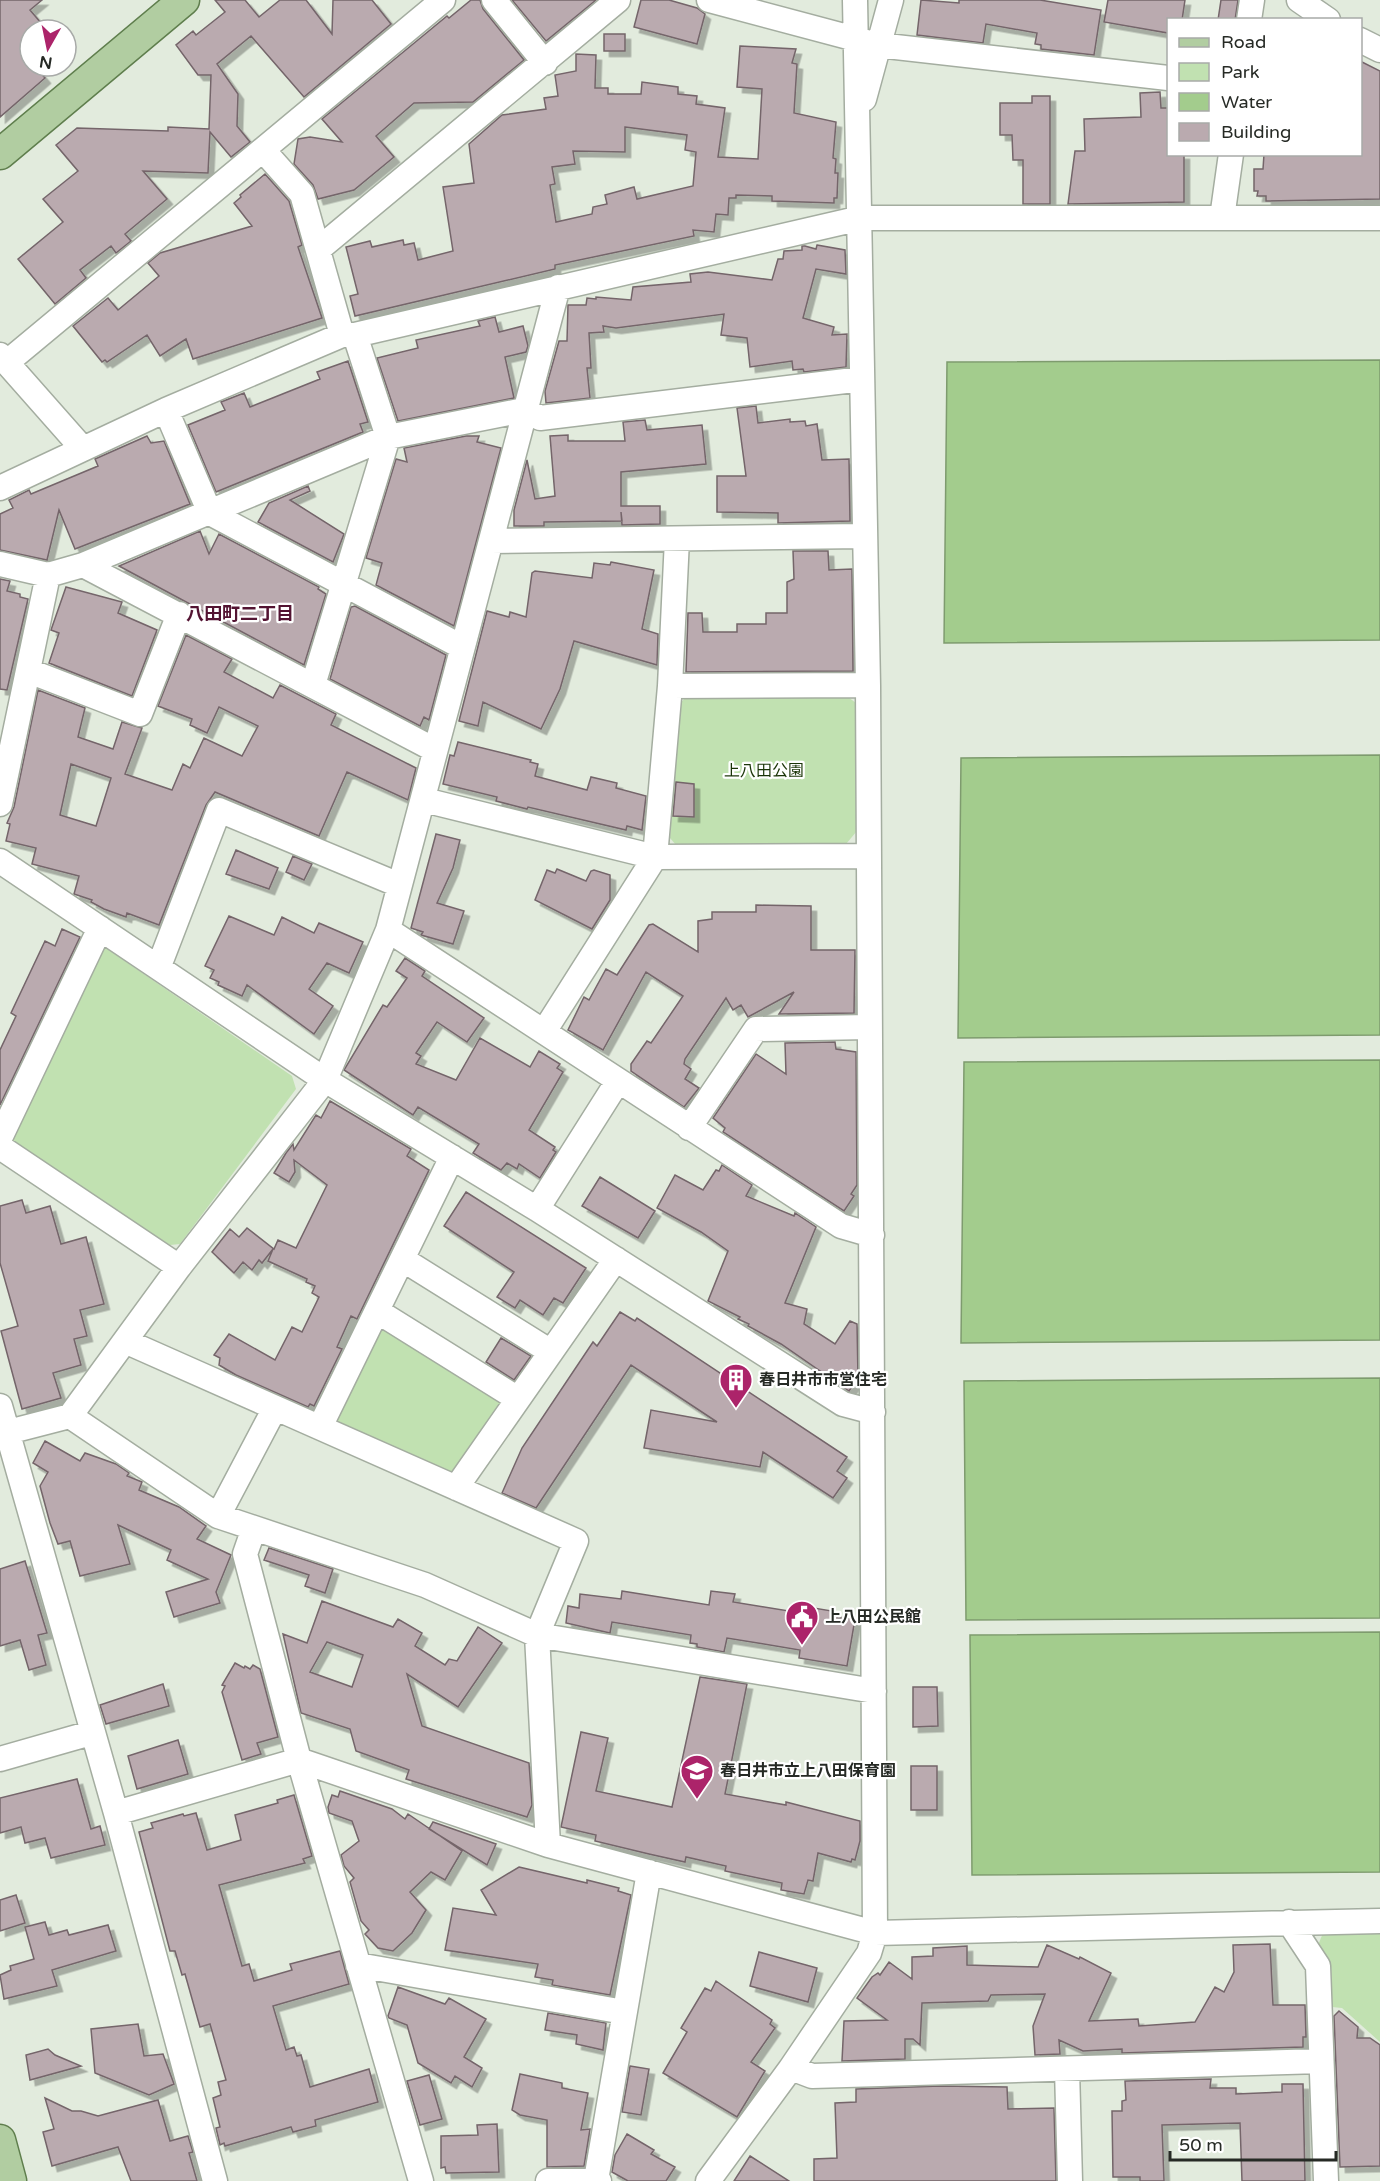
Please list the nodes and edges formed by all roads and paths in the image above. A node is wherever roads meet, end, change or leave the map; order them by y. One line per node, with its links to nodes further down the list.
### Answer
1 (184, 0): 20 (main road)
2 (443, 0): 19 (street)
3 (494, 0): 16 (street)
4 (618, 0): 16 (street)
5 (709, 0): 12 (street)
6 (855, 0): 12 (street)
7 (891, 0): 14 (street)
8 (1252, 0): 10 (street)
9 (1299, 0): 11 (street)
10 (1249, 18)
11 (1325, 18)
12 (854, 38): 14 (street); 18 (street)
13 (1362, 41): 15 (street)
14 (878, 45): 17 (street); 18 (street)
15 (1380, 50)
16 (545, 63): 25 (street)
17 (1167, 78)
18 (856, 127): 22 (street)
19 (263, 150): 25 (street); 28 (street)
20 (0, 154)
21 (1231, 156): 23 (street)
22 (861, 218): 23 (street); 26 (street); 29 (street)
23 (1222, 218): 24 (street)
24 (1380, 218)
25 (320, 248): 27 (street)
26 (558, 287): 27 (street); 31 (street)
27 (349, 335): 30 (street); 32 (street)
28 (3, 359): 33 (street)
29 (862, 379): 31 (street); 36 (street)
30 (166, 410): 33 (street); 35 (street)
31 (524, 410): 32 (street); 38 (street)
32 (388, 437): 35 (street); 42 (street)
33 (83, 449): 34 (street)
34 (0, 488)
35 (210, 513): 40 (street); 42 (street)
36 (863, 536): 37 (street); 47 (street)
37 (677, 539): 38 (street); 48 (street)
38 (491, 541): 44 (street)
39 (0, 564): 41 (street)
40 (83, 565): 41 (street); 43 (street)
41 (48, 575): 45 (street)
42 (344, 582): 44 (street); 46 (street)
43 (180, 614): 45 (street); 46 (street)
44 (462, 647): 49 (street)
45 (29, 671): 51 (street)
46 (313, 685): 49 (street)
47 (868, 685): 48 (street); 52 (street)
48 (670, 686): 53 (street)
49 (435, 750): 50 (street)
50 (424, 800): 53 (street); 55 (street)
51 (0, 804)
52 (867, 856): 53 (street); 59 (street)
53 (656, 857): 60 (street)
54 (0, 861): 56 (street)
55 (399, 885): 57 (street); 58 (street)
56 (100, 928): 58 (street); 64 (street)
57 (388, 930): 60 (street); 61 (street)
58 (159, 966): 61 (street)
59 (869, 1027): 63 (street); 68 (street)
60 (545, 1030): 62 (street)
61 (325, 1080): 66 (street); 71 (street)
62 (618, 1081): 63 (street); 67 (street)
63 (689, 1128): 68 (street)
64 (0, 1138)
65 (0, 1147): 71 (street)
66 (452, 1157): 67 (street); 70 (street)
67 (537, 1209): 69 (street)
68 (872, 1234): 78 (street)
69 (616, 1258): 74 (street); 78 (street)
70 (402, 1259): 72 (street); 74 (street)
71 (179, 1267): 73 (street)
72 (377, 1311): 75 (street); 80 (street)
73 (127, 1342): 77 (street); 79 (street)
74 (551, 1352): 75 (street)
75 (518, 1399): 82 (street)
76 (0, 1406): 81 (street)
77 (275, 1408): 80 (street); 83 (street)
78 (873, 1412): 86 (street)
79 (70, 1416): 81 (street); 83 (street)
80 (320, 1427): 82 (street)
81 (8, 1432): 87 (street)
82 (456, 1488): 85 (street)
83 (218, 1516): 84 (street)
84 (254, 1528): 85 (street); 89 (street)
85 (537, 1635): 86 (street); 91 (street)
86 (874, 1691): 95 (street)
87 (91, 1733): 88 (street); 90 (street)
88 (0, 1759)
89 (299, 1760): 90 (street); 91 (street); 96 (street)
90 (116, 1813): 104 (street)
91 (548, 1845): 92 (street)
92 (649, 1872): 95 (street); 97 (street)
93 (1380, 1920): 94 (street)
94 (1289, 1922): 95 (street); 98 (street)
95 (876, 1933): 99 (street)
96 (358, 1965): 97 (street); 105 (street)
97 (624, 2012): 102 (street)
98 (1322, 2061): 100 (street); 109 (street)
99 (791, 2068): 100 (street); 107 (street)
100 (1067, 2069): 108 (street)
101 (0, 2140): 103 (main road)
102 (597, 2180): 106 (street)
103 (11, 2181)
104 (215, 2181)
105 (421, 2181)
106 (548, 2181)
107 (708, 2181)
108 (1070, 2181)
109 (1326, 2181)

